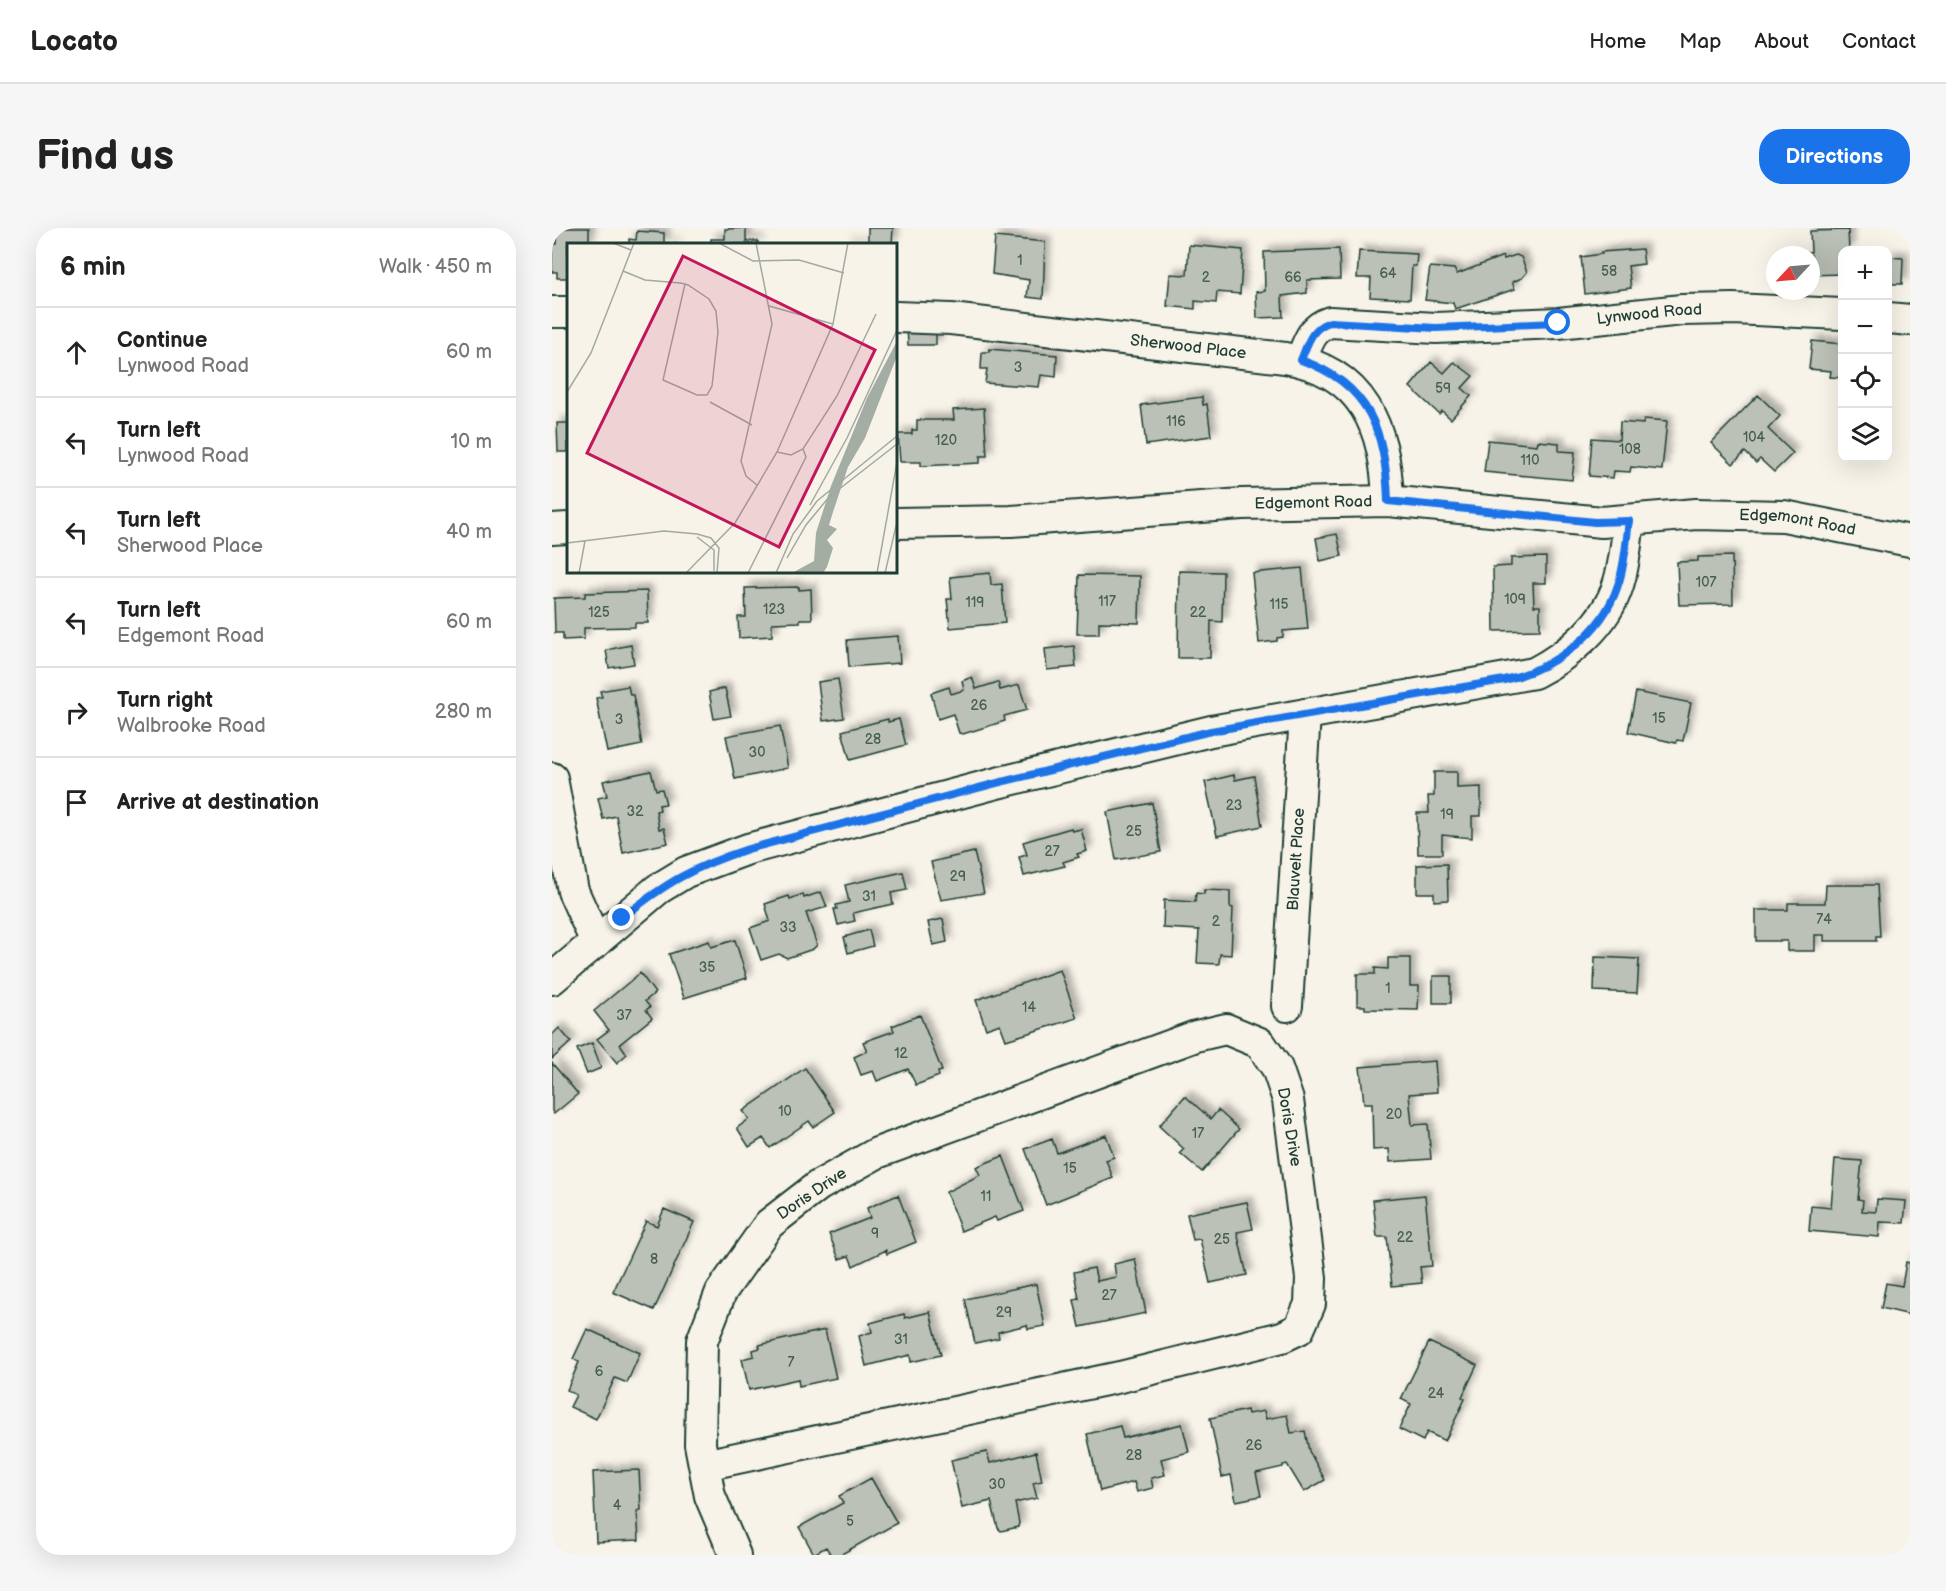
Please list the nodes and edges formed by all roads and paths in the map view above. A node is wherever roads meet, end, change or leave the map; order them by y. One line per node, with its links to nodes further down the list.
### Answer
1 (1838, 314): 5 (street, Lynwood Road)
2 (897, 317): 5 (street, Sherwood Place)
3 (1892, 318): 4 (street)
4 (1910, 320)
5 (1301, 360): 6 (street, Sherwood Place)
6 (1388, 501): 7 (street, Edgemont Road); 8 (street, Edgemont Road)
7 (1629, 521): 11 (street, Edgemont Road); 12 (street)
8 (897, 523)
9 (567, 528): 10 (street)
10 (552, 529)
11 (1910, 541)
12 (1305, 714): 14 (street); 16 (street, Blauvelt Place)
13 (552, 778): 14 (street)
14 (596, 942): 15 (street)
15 (552, 979)
16 (1287, 1006)
17 (704, 1465): 17 (street, Doris Drive); 18 (street, Doris Drive)
18 (735, 1555)

